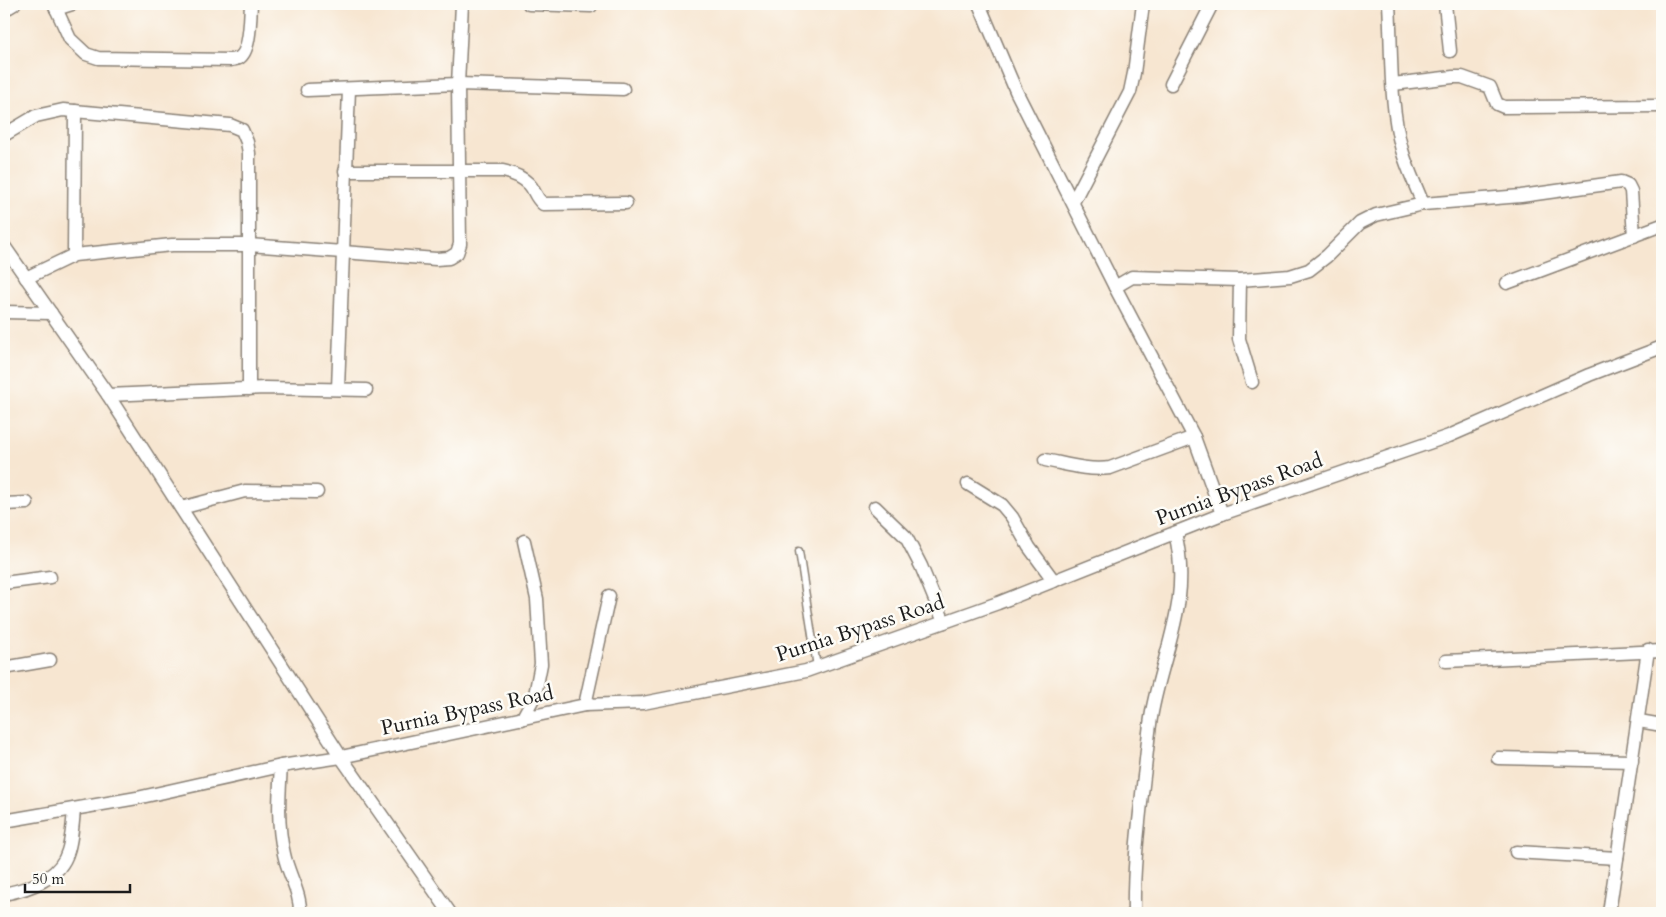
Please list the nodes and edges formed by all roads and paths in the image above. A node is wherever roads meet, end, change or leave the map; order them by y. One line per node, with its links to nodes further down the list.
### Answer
1 (14, 4): 13 (street)
2 (72, 4): 11 (street)
3 (251, 4): 11 (street)
4 (462, 4): 15 (street)
5 (529, 4): 12 (street)
6 (979, 4): 26 (street)
7 (1143, 4): 26 (street)
8 (1212, 4): 16 (street)
9 (1389, 4): 17 (street)
10 (1445, 4): 14 (street)
11 (55, 6)
12 (591, 6)
13 (4, 10)
14 (1450, 51)
15 (458, 84): 18 (street); 19 (street); 25 (street)
16 (1171, 84)
17 (1393, 84): 21 (street); 28 (street)
18 (349, 89): 20 (street); 24 (street)
19 (623, 89)
20 (307, 90)
21 (1662, 106)
22 (76, 111): 23 (street); 31 (street); 34 (street)
23 (4, 135)
24 (345, 171): 25 (street); 33 (street)
25 (458, 171): 27 (street); 33 (street)
26 (1073, 202): 38 (street)
27 (626, 203)
28 (1423, 204): 30 (street); 36 (street)
29 (1662, 225): 30 (street)
30 (1634, 236): 37 (street)
31 (249, 245): 33 (street); 34 (street); 43 (street)
32 (4, 246): 35 (street)
33 (343, 252): 44 (street)
34 (74, 255): 35 (street)
35 (26, 278): 40 (street)
36 (1240, 280): 38 (street); 42 (street)
37 (1507, 282)
38 (1115, 287): 47 (street)
39 (4, 312): 40 (street)
40 (51, 313): 46 (street)
41 (1662, 347): 55 (street, Purnia Bypass Road)
42 (1252, 382)
43 (249, 389): 44 (street); 46 (street)
44 (338, 389): 45 (street)
45 (366, 390)
46 (108, 395): 54 (street)
47 (1194, 437): 48 (street); 55 (street)
48 (1045, 460)
49 (968, 484): 60 (street)
50 (318, 492): 54 (street)
51 (27, 503): 52 (street)
52 (4, 504)
53 (874, 507): 63 (street)
54 (181, 508): 74 (street)
55 (1222, 514): 56 (street, Purnia Bypass Road)
56 (1176, 532): 60 (street, Purnia Bypass Road); 85 (street)
57 (524, 541): 71 (street)
58 (799, 550): 68 (lane)
59 (50, 577): 61 (street)
60 (1054, 581): 63 (street, Purnia Bypass Road)
61 (4, 583)
62 (609, 596): 70 (street)
63 (944, 622): 68 (street, Purnia Bypass Road)
64 (1648, 650): 65 (street); 67 (street); 72 (street)
65 (1662, 651)
66 (50, 660): 69 (street)
67 (1446, 661)
68 (816, 667): 70 (street, Purnia Bypass Road)
69 (4, 668)
70 (585, 705): 71 (street, Purnia Bypass Road)
71 (522, 719): 74 (street, Purnia Bypass Road)
72 (1639, 721): 73 (street); 76 (street)
73 (1662, 726)
74 (341, 757): 77 (street, Purnia Bypass Road); 84 (street)
75 (1498, 758): 76 (street)
76 (1632, 761): 81 (street)
77 (281, 766): 78 (street, Purnia Bypass Road); 83 (street)
78 (74, 809): 79 (street, Purnia Bypass Road); 82 (street)
79 (4, 821)
80 (1516, 852): 81 (street)
81 (1617, 858): 86 (street)
82 (4, 894)
83 (300, 913)
84 (450, 913)
85 (1134, 913)
86 (1609, 913)

